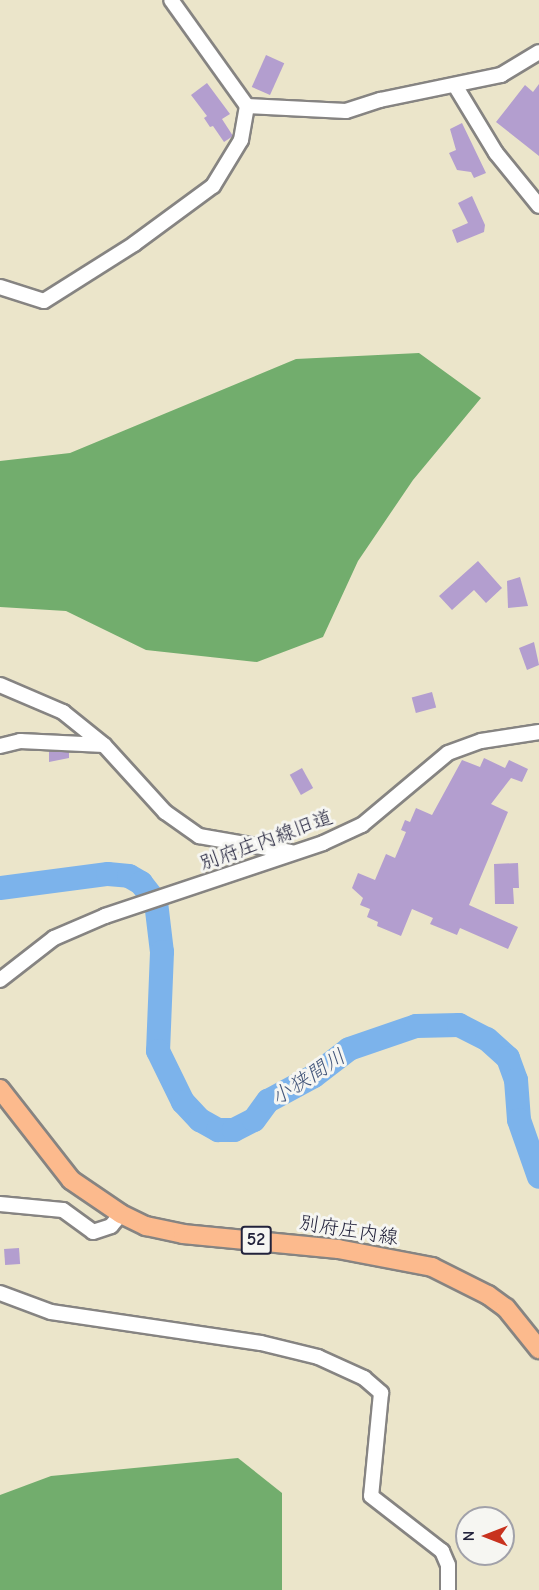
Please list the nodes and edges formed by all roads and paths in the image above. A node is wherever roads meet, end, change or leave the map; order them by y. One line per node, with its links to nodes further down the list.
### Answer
1 (171, 0): 4 (street)
2 (539, 52): 3 (street)
3 (456, 87): 4 (street); 5 (street)
4 (247, 106): 6 (street)
5 (539, 206)
6 (0, 287)
7 (0, 685): 9 (street)
8 (539, 732): 11 (street, 別府庄内線旧道)
9 (104, 745): 10 (street); 11 (street)
10 (0, 746)
11 (293, 852): 12 (street, 別府庄内線旧道)
12 (0, 980)
13 (0, 1089): 15 (main road, 別府庄内線 / 52)
14 (0, 1204): 15 (street)
15 (121, 1214): 17 (main road, 別府庄内線 / 52)
16 (0, 1293): 18 (street)
17 (539, 1349)
18 (448, 1590)

